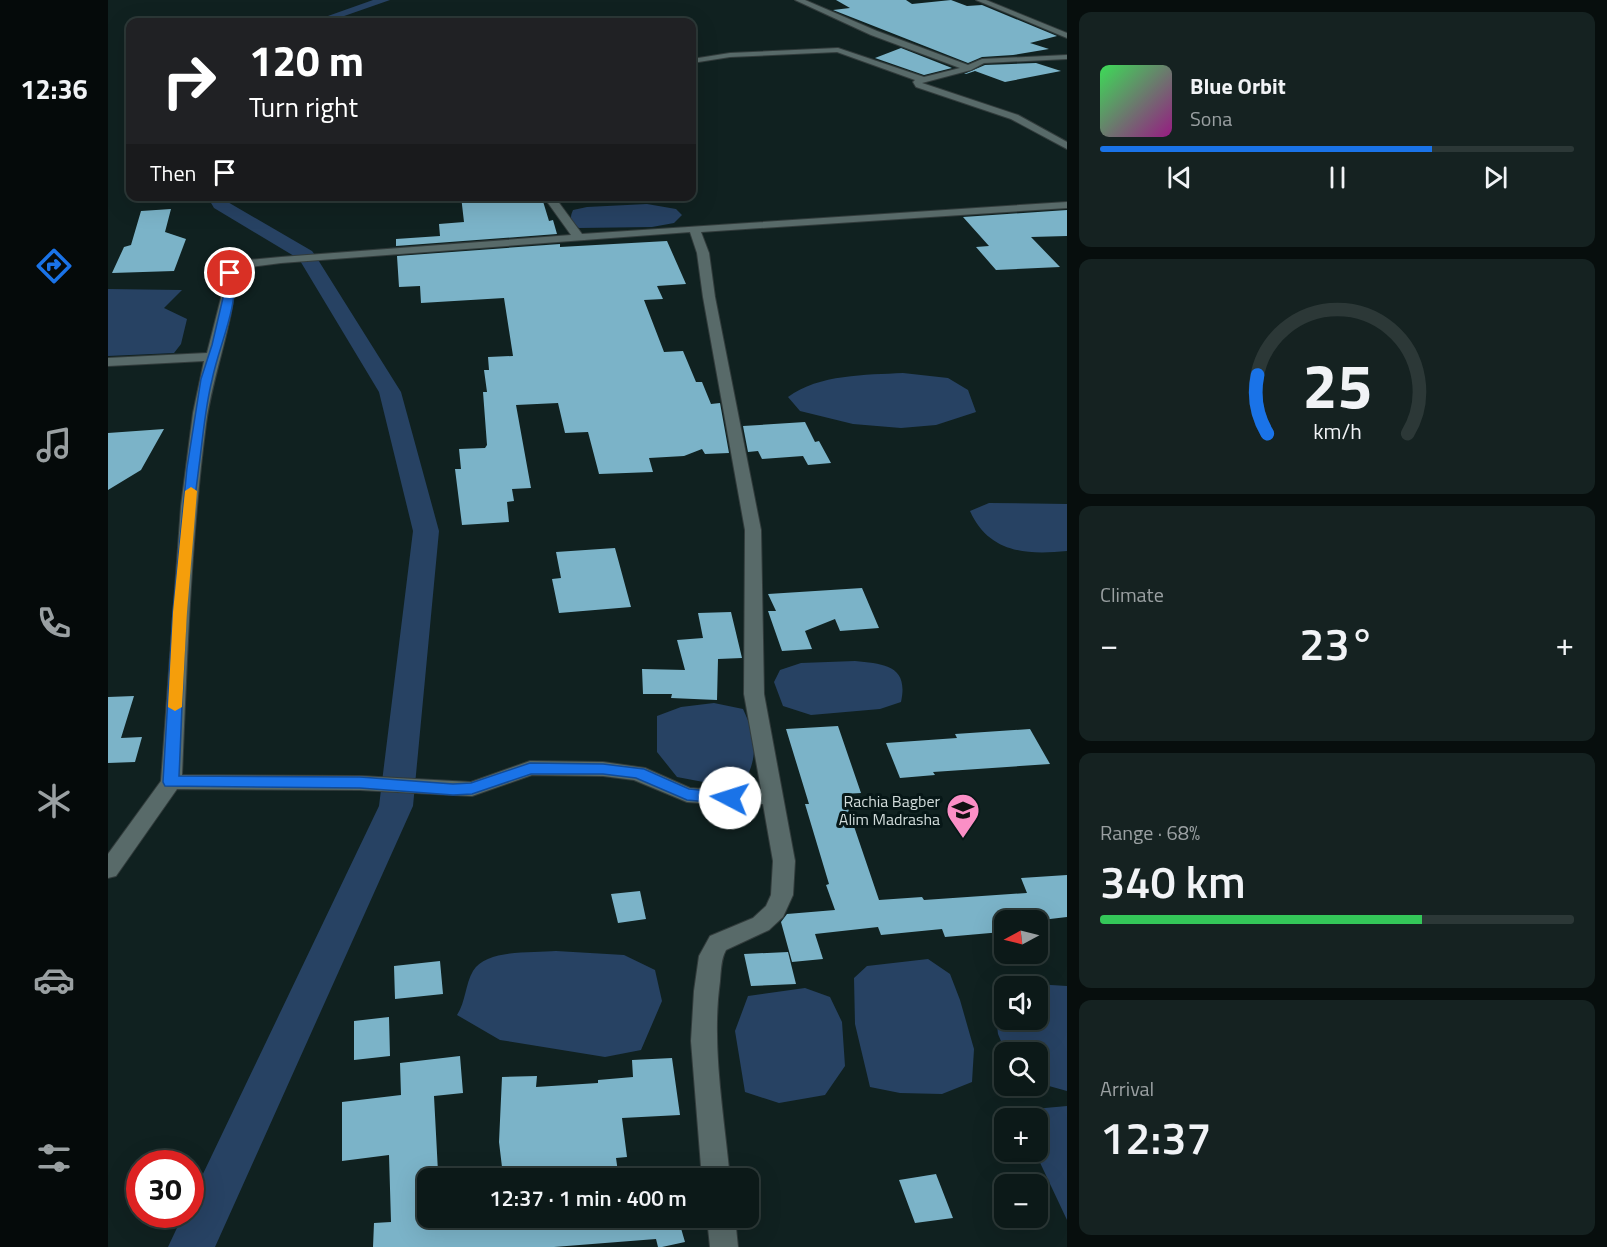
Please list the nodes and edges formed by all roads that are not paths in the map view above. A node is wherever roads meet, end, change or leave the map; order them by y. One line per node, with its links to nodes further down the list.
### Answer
1 (799, 0): 6 (street)
2 (980, 0): 3 (street)
3 (1067, 36)
4 (1067, 57): 6 (street)
5 (696, 60): 7 (street)
6 (968, 68): 7 (street)
7 (921, 79): 8 (street)
8 (1067, 146)
9 (552, 201): 12 (street)
10 (1067, 205): 11 (street)
11 (694, 229): 12 (street); 16 (street)
12 (579, 238): 13 (street)
13 (213, 357): 14 (street); 15 (street)
14 (108, 362)
15 (171, 782): 16 (street); 17 (street)
16 (773, 796): 18 (street)
17 (108, 870)
18 (715, 1168)
19 (721, 1228): 20 (street)
20 (723, 1247)

